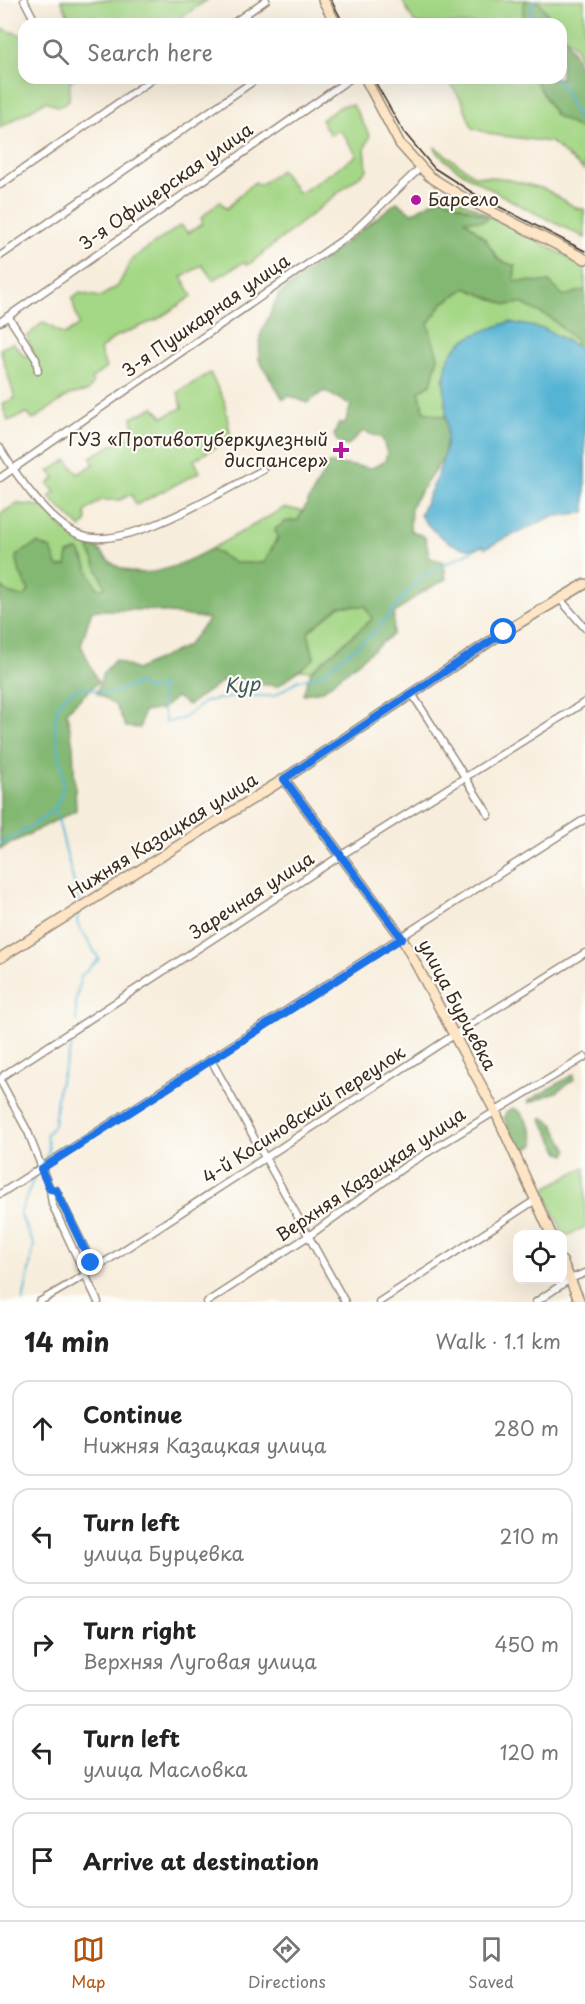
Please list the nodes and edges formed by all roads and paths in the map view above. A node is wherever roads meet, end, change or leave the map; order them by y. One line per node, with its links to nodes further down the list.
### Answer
1 (24, 0): 4 (street)
2 (266, 0): 5 (street)
3 (323, 0): 6 (street)
4 (33, 18)
5 (240, 18)
6 (333, 18)
7 (145, 84): 12 (street)
8 (249, 84): 13 (street)
9 (342, 84): 15 (street, 3-я Офицерская улица)
10 (368, 84): 11 (street)
11 (420, 168): 14 (street); 19 (street, 3-я Пушкарная улица)
12 (0, 185)
13 (0, 256)
14 (585, 259)
15 (8, 316): 16 (street, 3-я Офицерская улица); 17 (street)
16 (0, 322)
17 (38, 371)
18 (0, 448): 19 (street)
19 (14, 468): 20 (street); 21 (street, 3-я Пушкарная улица)
20 (263, 470)
21 (0, 478)
22 (585, 584): 23 (street, Нижняя Казацкая улица)
23 (559, 598): 24 (street); 25 (street, Нижняя Казацкая улица)
24 (585, 628)
25 (411, 692): 27 (street); 28 (street, Нижняя Казацкая улица)
26 (585, 702): 27 (street, Заречная улица)
27 (466, 778): 29 (street); 31 (street, Заречная улица)
28 (284, 779): 31 (street, улица Бурцевка); 34 (street, Нижняя Казацкая улица)
29 (489, 815)
30 (585, 819): 32 (street)
31 (340, 856): 32 (street, улица Бурцевка); 38 (street, Заречная улица)
32 (402, 938): 35 (street, улица Бурцевка); 37 (street)
33 (585, 953): 35 (street, 4-й Косиновский переулок)
34 (0, 958)
35 (454, 1035): 39 (street, улица Бурцевка); 40 (street, 4-й Косиновский переулок)
36 (585, 1058): 39 (street, Верхняя Казацкая улица)
37 (211, 1060): 40 (street); 41 (street)
38 (0, 1081): 41 (street)
39 (495, 1111): 44 (street, улица Бурцевка); 46 (street, Верхняя Казацкая улица)
40 (266, 1157): 46 (street); 47 (street, 4-й Косиновский переулок)
41 (41, 1169): 42 (street); 43 (street)
42 (50, 1189): 47 (street); 50 (street)
43 (0, 1194)
44 (537, 1199): 45 (street, улица Бурцевка); 56 (street)
45 (549, 1230)
46 (310, 1235): 54 (street, Верхняя Казацкая улица); 55 (street)
47 (94, 1269): 50 (street, 4-й Косиновский переулок)
48 (567, 1272): 51 (street)
49 (585, 1273): 51 (street)
50 (85, 1275): 52 (street, 4-й Косиновский переулок); 53 (street)
51 (570, 1279): 57 (street); 58 (street)
52 (39, 1302)
53 (98, 1302)
54 (207, 1302)
55 (345, 1302)
56 (379, 1302)
57 (536, 1302)
58 (580, 1302)

